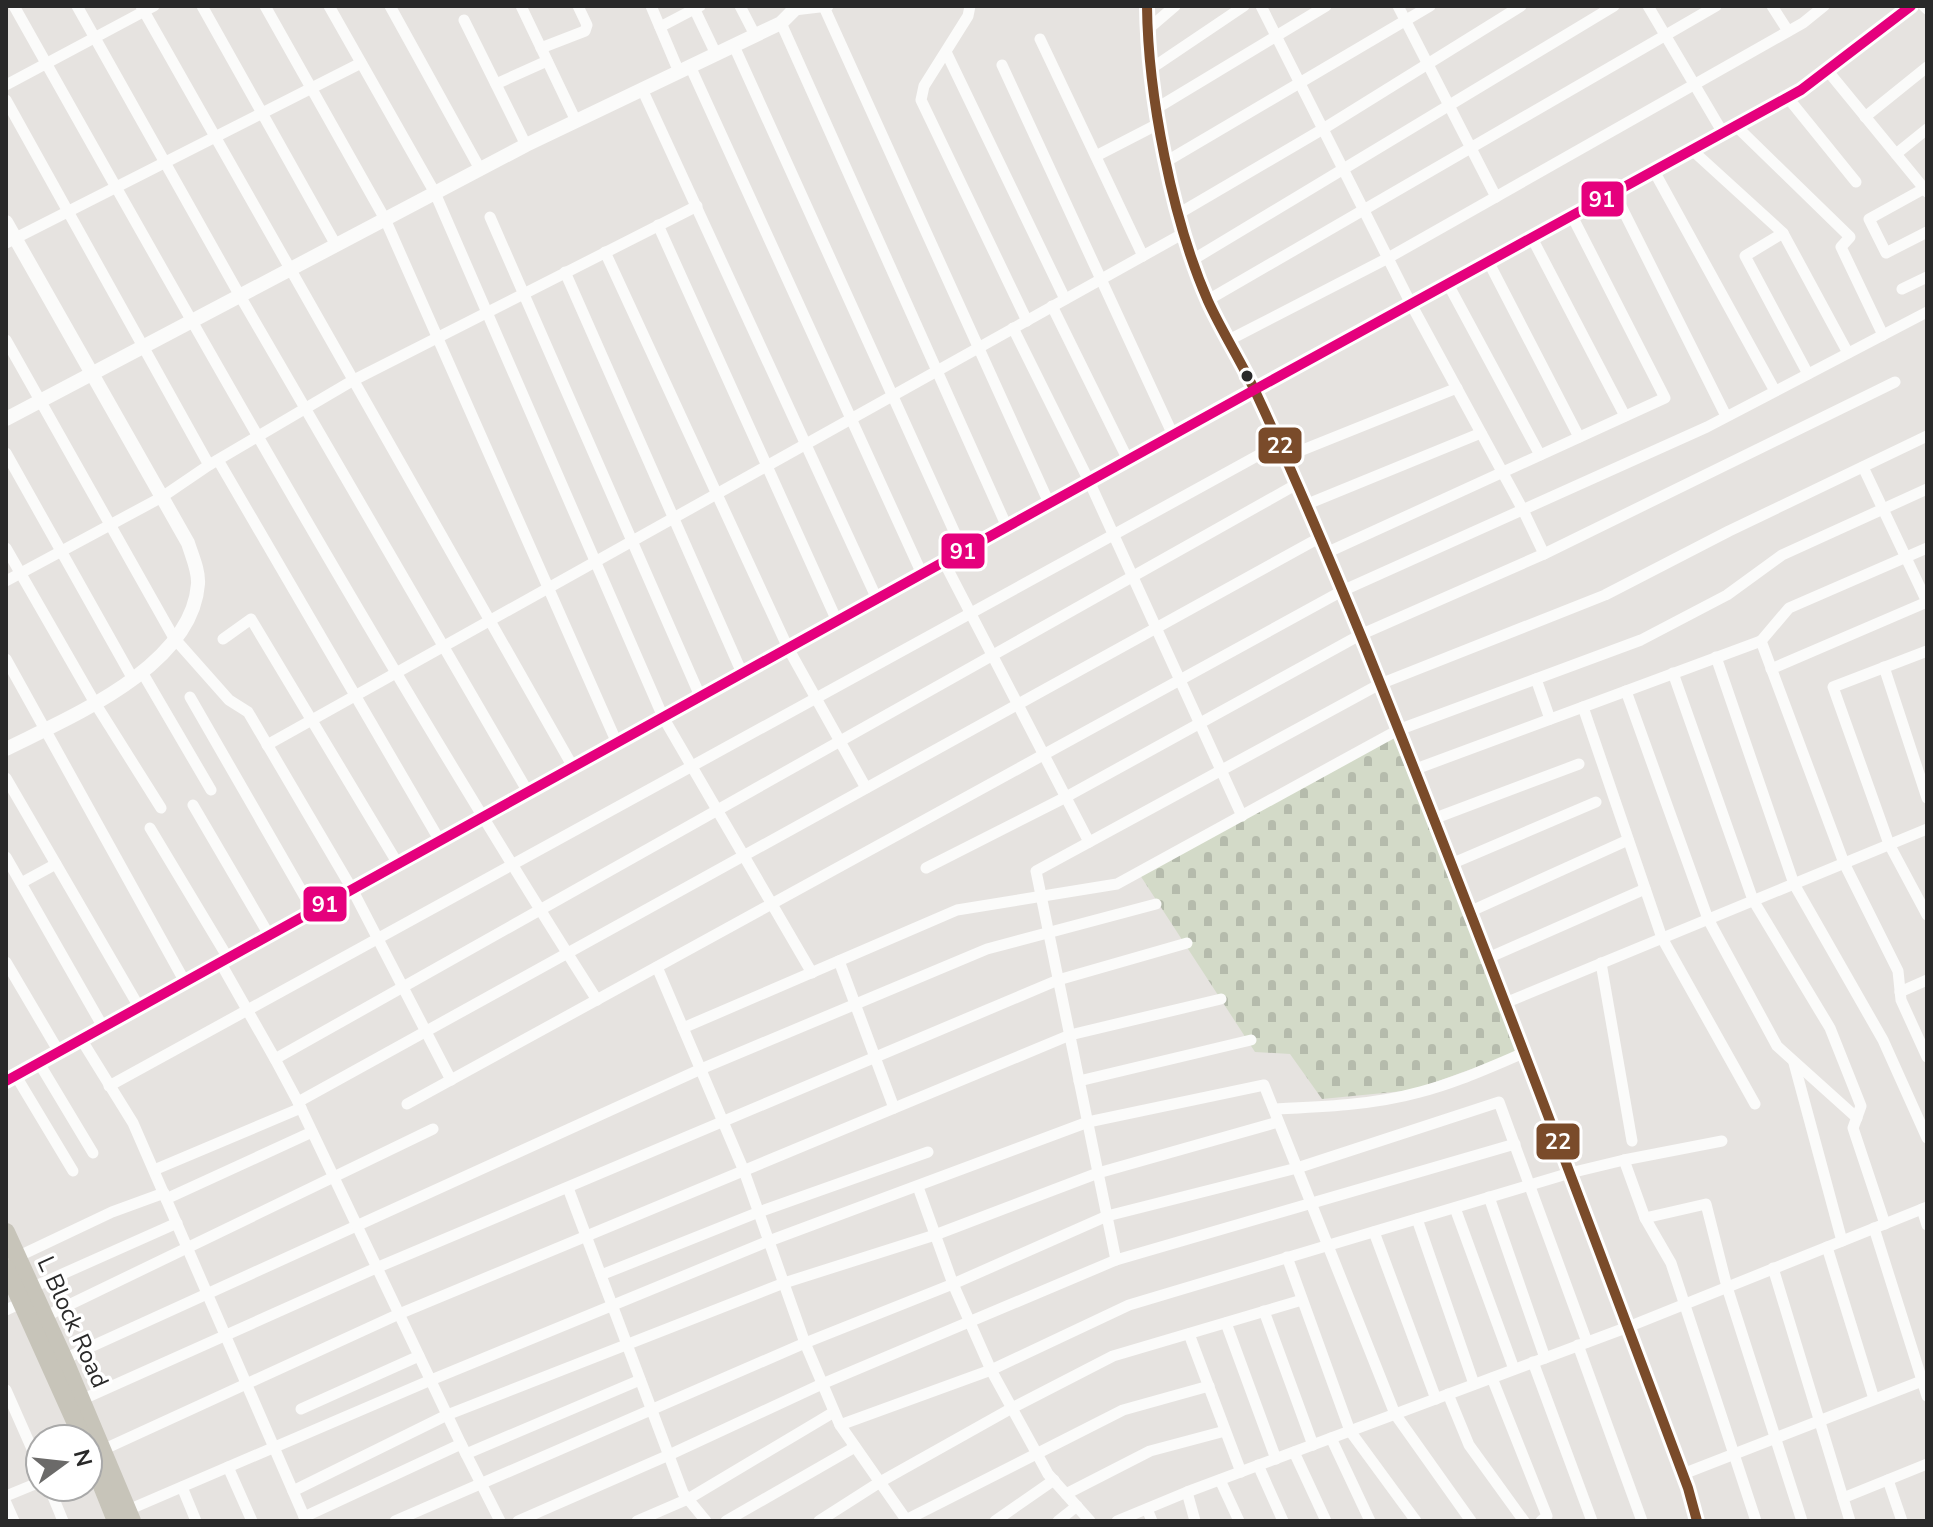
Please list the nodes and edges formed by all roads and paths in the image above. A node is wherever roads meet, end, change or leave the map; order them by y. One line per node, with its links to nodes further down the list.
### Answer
1 (14, 6): 47 (street)
2 (77, 6): 39 (street)
3 (202, 6): 63 (street)
4 (265, 6): 58 (street)
5 (329, 6): 46 (street)
6 (390, 6): 78 (street)
7 (521, 6): 42 (street)
8 (578, 6): 42 (street)
9 (651, 6): 33 (street)
10 (740, 6): 36 (street)
11 (970, 6): 43 (street)
12 (1147, 6): 34 (street)
13 (1175, 6): 34 (street)
14 (1244, 6): 51 (street)
15 (1261, 6): 38 (street)
16 (1326, 6): 38 (street)
17 (1398, 6): 31 (street)
18 (1430, 6): 31 (street)
19 (1521, 6): 48 (street)
20 (1614, 6): 62 (street)
21 (1648, 6): 37 (street)
22 (1716, 6): 37 (street)
23 (1772, 6): 35 (street)
24 (1824, 6): 35 (street)
25 (1911, 6): 53 (street)
26 (696, 7): 33 (street); 44 (street)
27 (826, 7): 29 (street); 129 (street)
28 (146, 8): 39 (street); 70 (street)
29 (793, 8): 32 (street)
30 (464, 20): 54 (street)
31 (1406, 21): 48 (street); 55 (street)
32 (781, 23): 36 (street); 131 (street)
33 (660, 27): 52 (street)
34 (1147, 30): 51 (street)
35 (1788, 31): 57 (street)
36 (755, 35): 41 (street)
37 (1665, 35): 57 (street); 72 (street)
38 (1276, 36): 55 (street); 64 (street)
39 (95, 37): 47 (street); 77 (street)
40 (1040, 39): 75 (street)
41 (734, 46): 44 (street); 139 (street)
42 (541, 48): 45 (street)
43 (946, 52): 115 (street); 121 (street)
44 (716, 54): 52 (street)
45 (547, 61): 54 (street); 66 (street)
46 (361, 63): 58 (street); 85 (street)
47 (46, 64): 56 (street); 82 (street)
48 (1428, 64): 62 (street); 67 (street)
49 (1002, 65): 110 (street)
50 (1927, 67): 65 (street)
51 (1152, 68): 64 (street)
52 (685, 69): 59 (street); 145 (street)
53 (1827, 70): 60 (street); 65 (street)
54 (496, 84): 71 (street)
55 (1300, 84): 67 (street); 76 (street)
56 (6, 85)
57 (1694, 85): 69 (street); 86 (street)
58 (311, 88): 63 (street); 93 (street)
59 (642, 89): 66 (street); 87 (street)
60 (1788, 98): 69 (street); 81 (street)
61 (6, 100): 89 (street)
62 (1449, 105): 72 (street); 79 (street)
63 (262, 113): 70 (street); 101 (street)
64 (1159, 116): 75 (street); 76 (street)
65 (1865, 117): 74 (street)
66 (576, 121): 71 (street)
67 (1323, 129): 79 (street); 90 (street)
68 (1927, 129): 74 (street)
69 (1730, 130): 73 (street); 124 (street)
70 (215, 137): 77 (street); 107 (street)
71 (526, 145): 78 (street)
72 (1471, 148): 86 (street); 88 (street)
73 (1692, 150): 80 (street); 98 (street)
74 (1896, 154): 83 (street)
75 (1096, 156): 103 (street)
76 (1167, 161): 90 (street)
77 (165, 162): 82 (street); 114 (street)
78 (480, 169): 85 (street)
79 (1343, 169): 88 (street); 105 (street)
80 (1654, 171): 84 (street); 138 (street)
81 (1856, 182)
82 (116, 187): 89 (street); 122 (street)
83 (1926, 189): 96 (street)
84 (1614, 192): 91 (street); 143 (street)
85 (435, 193): 93 (street); 119 (street)
86 (1496, 197): 104 (street)
87 (697, 206): 95 (street); 151 (street)
88 (1363, 210): 104 (street); 116 (street)
89 (68, 212): 100 (street); 128 (street)
90 (1178, 214): 97 (street)
91 (1572, 216): 99 (street); 142 (street)
92 (490, 217): 113 (street)
93 (385, 219): 101 (street); 125 (street)
94 (6, 222): 100 (street)
95 (658, 225): 102 (street); 157 (street)
96 (1927, 232)
97 (1184, 233): 103 (street); 105 (street)
98 (1783, 233): 130 (street); 133 (street)
99 (1532, 238): 106 (street); 142 (street)
100 (11, 241): 132 (street)
101 (336, 245): 107 (street)
102 (605, 252): 108 (street); 163 (street)
103 (1143, 256): 110 (street)
104 (1388, 258): 117 (street); 127 (street)
105 (1194, 259): 116 (street)
106 (1488, 261): 111 (street); 150 (street)
107 (289, 270): 114 (street); 134 (street)
108 (565, 272): 113 (street); 169 (street)
109 (1927, 277): 112 (street)
110 (1101, 279): 115 (street); 147 (street)
111 (1448, 284): 117 (street); 154 (street)
112 (1902, 289)
113 (523, 293): 119 (street); 174 (street)
114 (240, 296): 122 (street); 141 (street)
115 (1065, 299): 118 (street)
116 (1208, 300): 127 (street)
117 (1411, 304): 136 (street); 137 (street)
118 (1052, 306): 121 (street); 155 (street)
119 (487, 312): 125 (street); 182 (street)
120 (1927, 312): 124 (street)
121 (1027, 321): 123 (street)
122 (191, 322): 128 (street); 148 (street)
123 (1013, 328): 129 (street); 160 (street)
124 (1883, 335): 130 (street)
125 (438, 337): 134 (street); 188 (street)
126 (6, 340): 140 (street)
127 (1229, 340): 137 (street)
128 (143, 347): 132 (street); 156 (street)
129 (979, 347): 131 (street); 165 (street)
130 (1848, 353): 133 (street)
131 (937, 371): 139 (street); 171 (street)
132 (93, 374): 140 (street); 164 (street)
133 (1808, 374): 138 (street)
134 (352, 381): 141 (street); 193 (street)
135 (1895, 382): 180 (street)
136 (1457, 388): 146 (street); 152 (street)
137 (1254, 390): 147 (street); 152 (street)
138 (1775, 391): 143 (street)
139 (893, 396): 145 (street); 178 (street)
140 (40, 401): 144 (street); 170 (street)
141 (305, 408): 148 (street); 200 (street)
142 (1625, 416): 150 (street)
143 (1726, 416): 168 (street)
144 (6, 419)
145 (851, 419): 151 (street); 185 (street)
146 (1481, 433): 159 (street); 166 (street)
147 (1173, 435): 155 (street)
148 (258, 436): 156 (street); 208 (street)
149 (1927, 436): 158 (street)
150 (1579, 437): 154 (street)
151 (806, 444): 157 (street); 190 (street)
152 (1282, 451): 161 (street); 172 (street)
153 (6, 453): 177 (street)
154 (1540, 455): 159 (street)
155 (1128, 460): 160 (street)
156 (214, 462): 164 (street); 216 (street)
157 (767, 466): 163 (street); 194 (street)
158 (1863, 467): 167 (street); 214 (street)
159 (1502, 472): 168 (street); 179 (street)
160 (1089, 481): 165 (street); 172 (street)
161 (1297, 484): 166 (street); 186 (street)
162 (1927, 489): 167 (street)
163 (717, 494): 169 (street); 201 (street)
164 (162, 497): 170 (street); 197 (street)
165 (1049, 503): 171 (street)
166 (1305, 505): 173 (street)
167 (1883, 509): 181 (street); 212 (street)
168 (1523, 510): 180 (street); 189 (street)
169 (674, 518): 174 (street); 209 (street)
170 (110, 525): 177 (street); 197 (street)
171 (1007, 527): 178 (street)
172 (1113, 535): 186 (street); 192 (street)
173 (1319, 538): 179 (street); 195 (street)
174 (633, 541): 182 (street); 217 (street)
175 (6, 548): 184 (street)
176 (1927, 548): 181 (street)
177 (62, 551): 184 (street); 211 (street)
178 (963, 551): 183 (street)
179 (1326, 553): 189 (street)
180 (1544, 554): 196 (street)
181 (1906, 558): 191 (street); 199 (street)
182 (595, 562): 188 (street); 223 (street)
183 (944, 562): 185 (street); 192 (street)
184 (20, 573): 187 (street); 220 (street)
185 (922, 574): 190 (street)
186 (1132, 576): 195 (street); 203 (street)
187 (6, 581)
188 (548, 588): 193 (street); 230 (street)
189 (1342, 591): 196 (street); 213 (street)
190 (877, 599): 194 (street)
191 (1927, 602): 207 (street)
192 (971, 613): 203 (street); 219 (street)
193 (490, 620): 200 (street); 236 (street)
194 (837, 621): 201 (street)
195 (1156, 628): 213 (street); 221 (street)
196 (1360, 635): 214 (street); 226 (street)
197 (174, 638): 211 (street); 231 (street)
198 (223, 639): 225 (street)
199 (1761, 641): 204 (street); 207 (street)
200 (443, 646): 208 (street); 242 (street)
201 (788, 648): 209 (street); 219 (street)
202 (1927, 651): 206 (street)
203 (992, 654): 221 (street); 229 (street)
204 (1716, 657): 210 (street); 267 (street)
205 (6, 659): 227 (street)
206 (1884, 667): 244 (street); 257 (street)
207 (1771, 669): 260 (street)
208 (397, 672): 216 (street); 250 (street)
209 (742, 673): 217 (street)
210 (1673, 673): 215 (street); 271 (street)
211 (138, 676): 220 (street); 241 (street)
212 (1536, 679): 224 (street); 228 (street)
213 (1180, 680): 226 (street); 233 (street)
214 (1380, 684): 228 (street); 237 (street)
215 (1626, 691): 222 (street); 278 (street)
216 (355, 695): 225 (street); 255 (street)
217 (700, 696): 223 (street)
218 (190, 697): 275 (street)
219 (816, 698): 229 (street); 235 (street)
220 (95, 703): 227 (street); 247 (street)
221 (1018, 704): 233 (street); 240 (street)
222 (1583, 707): 224 (street); 254 (street)
223 (663, 717): 230 (street); 235 (street)
224 (1550, 719): 238 (street)
225 (311, 720): 231 (street); 262 (street)
226 (1200, 724): 237 (street); 243 (street)
227 (46, 729): 232 (street); 294 (street)
228 (1398, 730): 238 (street); 249 (street)
229 (839, 740): 240 (street); 248 (street)
230 (617, 743): 236 (street)
231 (267, 745): 268 (street)
232 (6, 749)
233 (1044, 755): 243 (street); 272 (street)
234 (1579, 764): 251 (street)
235 (692, 766): 248 (street); 264 (street)
236 (573, 767): 242 (street)
237 (1221, 770): 249 (street); 256 (street)
238 (1413, 770): 251 (street)
239 (6, 778): 261 (street)
240 (866, 788): 258 (street)
241 (211, 790)
242 (528, 792): 250 (street)
243 (1066, 797): 256 (street); 265 (street)
244 (1927, 798)
245 (1596, 802): 263 (street)
246 (193, 805): 280 (street)
247 (161, 808)
248 (716, 808): 258 (street); 274 (street)
249 (1242, 816): 270 (street)
250 (483, 817): 255 (street); 264 (street)
251 (1433, 819): 263 (street)
252 (150, 828): 286 (street)
253 (1927, 829): 257 (street)
254 (1628, 840): 269 (street); 276 (street)
255 (440, 841): 262 (street)
256 (1089, 842): 270 (street)
257 (1889, 844): 260 (street); 277 (street)
258 (744, 855): 272 (street); 284 (street)
259 (6, 857): 266 (street)
260 (1844, 863): 267 (street); 296 (street)
261 (56, 864): 266 (street); 301 (street)
262 (398, 864): 268 (street)
263 (1451, 864): 276 (street)
264 (512, 865): 274 (street); 282 (street)
265 (926, 868)
266 (14, 878): 303 (street)
267 (1794, 884): 271 (street); 332 (street)
268 (352, 889): 275 (street); 282 (street)
269 (1645, 889): 281 (street); 285 (street)
270 (1041, 896): 279 (street); 287 (street)
271 (1753, 900): 278 (street); 326 (street)
272 (772, 904): 290 (street); 291 (street)
273 (1156, 904): 279 (street)
274 (539, 908): 284 (street); 295 (street)
275 (313, 911): 280 (street)
276 (1469, 912): 285 (street)
277 (1927, 915)
278 (1708, 919): 281 (street); 314 (street)
279 (1049, 933): 292 (street); 300 (street)
280 (269, 935): 286 (street)
281 (1662, 938): 289 (street); 322 (street)
282 (377, 939): 295 (street); 302 (street)
283 (1187, 943): 292 (street)
284 (567, 953): 298 (street); 305 (street)
285 (1488, 958): 299 (street)
286 (224, 960): 294 (street); 302 (street)
287 (839, 961): 291 (street); 300 (street)
288 (6, 962): 309 (street)
289 (1601, 963): 299 (street); 333 (street)
290 (657, 967): 298 (street); 304 (street)
291 (812, 973): 304 (street)
292 (1058, 980): 306 (street); 311 (street)
293 (1927, 980): 296 (street)
294 (185, 982): 301 (street)
295 (401, 987): 305 (street); 313 (street)
296 (1900, 992): 312 (street)
297 (1221, 999): 306 (street)
298 (597, 1000): 318 (street)
299 (1505, 1003): 310 (street)
300 (855, 1004): 311 (street); 316 (street)
301 (139, 1007): 303 (street)
302 (247, 1010): 313 (street); 320 (street)
303 (103, 1027): 307 (street)
304 (683, 1028): 316 (street)
305 (424, 1032): 318 (street); 323 (street)
306 (1070, 1035): 319 (street); 324 (street)
307 (81, 1039): 309 (street); 320 (street)
308 (1251, 1040): 319 (street)
309 (59, 1052): 315 (street)
310 (1524, 1053): 325 (street); 344 (street)
311 (875, 1057): 324 (street); 327 (street)
312 (1927, 1057)
313 (275, 1059): 323 (street)
314 (1794, 1062): 326 (street); 367 (street)
315 (39, 1063): 317 (street); 337 (street)
316 (701, 1069): 327 (street); 359 (street)
317 (11, 1078): 341 (street)
318 (451, 1080): 321 (street)
319 (1079, 1081): 328 (street)
320 (109, 1086): 340 (street)
321 (407, 1104)
322 (1755, 1104)
323 (300, 1105): 331 (street); 340 (street)
324 (894, 1108): 342 (street)
325 (1274, 1109): 328 (street); 329 (street)
326 (1857, 1118): 361 (street)
327 (723, 1122): 342 (street); 348 (street)
328 (1088, 1122): 343 (street); 347 (street)
329 (1278, 1122): 339 (street); 343 (street)
330 (433, 1129): 345 (street)
331 (312, 1132): 345 (street); 349 (street)
332 (1927, 1138)
333 (1632, 1141)
334 (1722, 1141): 338 (street)
335 (1515, 1144): 339 (street); 346 (street); 351 (street)
336 (928, 1152): 354 (street)
337 (93, 1153)
338 (1624, 1160): 344 (street); 356 (street)
339 (1297, 1168): 351 (street); 355 (street)
340 (154, 1170): 349 (street)
341 (73, 1171)
342 (744, 1171): 354 (street); 365 (street)
343 (1098, 1173): 355 (street); 364 (street)
344 (1570, 1173): 346 (street); 390 (street)
345 (334, 1179): 359 (street); 370 (street)
346 (1530, 1185): 350 (street); 394 (street)
347 (918, 1187): 364 (street); 366 (street)
348 (568, 1188): 365 (street); 374 (street)
349 (165, 1196): 358 (street); 373 (street)
350 (1489, 1197): 352 (street); 398 (street)
351 (1312, 1205): 368 (street); 372 (street)
352 (1455, 1208): 357 (street); 399 (street)
353 (1925, 1208): 360 (street); 361 (street)
354 (759, 1212): 366 (street); 376 (street)
355 (1107, 1216): 372 (street); 378 (street)
356 (1645, 1218): 379 (street); 383 (street)
357 (1417, 1219): 363 (street); 406 (street)
358 (177, 1223): 370 (street); 381 (street)
359 (356, 1224): 374 (street); 380 (street)
360 (1927, 1225)
361 (1879, 1226): 367 (street); 404 (street)
362 (6, 1232): 373 (main road, L Block Road)
363 (1374, 1232): 368 (street); 412 (street)
364 (935, 1235): 377 (street); 378 (street)
365 (586, 1236): 376 (street); 386 (street)
366 (769, 1241): 377 (street); 384 (street)
367 (1842, 1241): 369 (street)
368 (1328, 1246): 371 (street); 419 (street)
369 (1827, 1247): 375 (street); 413 (street)
370 (188, 1249): 380 (street); 387 (street)
371 (1287, 1257): 382 (street); 400 (street)
372 (1116, 1260): 388 (street)
373 (12, 1263): 381 (main road, L Block Road)
374 (376, 1268): 386 (street); 392 (street)
375 (1773, 1268): 379 (street); 421 (street)
376 (601, 1275): 384 (street)
377 (784, 1283): 393 (street); 395 (street)
378 (953, 1284): 388 (street); 393 (street)
379 (1727, 1287): 383 (street); 429 (street)
380 (207, 1293): 392 (street); 397 (street)
381 (19, 1300): 387 (main road, L Block Road); 422 (main road, L Block Road)
382 (1302, 1300): 385 (street); 427 (street)
383 (1685, 1304): 390 (street); 437 (street)
384 (612, 1305): 395 (street); 402 (street)
385 (1264, 1311): 389 (street); 430 (street)
386 (399, 1314): 396 (street); 407 (street)
387 (44, 1317): 397 (main road, L Block Road)
388 (970, 1323): 400 (street); 405 (street)
389 (1226, 1323): 391 (street); 439 (street)
390 (1628, 1327): 394 (street); 444 (street)
391 (1189, 1334): 408 (street); 415 (street)
392 (226, 1335): 407 (street); 414 (street)
393 (805, 1343): 405 (street); 417 (street)
394 (1582, 1344): 398 (street); 488 (street)
395 (627, 1345): 403 (street); 420 (street)
396 (419, 1356): 402 (street); 416 (street)
397 (64, 1359): 414 (main road, L Block Road)
398 (1539, 1360): 399 (street); 487 (street)
399 (1514, 1369): 401 (street)
400 (991, 1370): 415 (street); 424 (street)
401 (1492, 1378): 406 (street); 486 (street)
402 (431, 1380): 420 (street); 432 (street)
403 (640, 1380): 417 (street); 434 (street)
404 (1925, 1380): 411 (street); 413 (street)
405 (822, 1384): 418 (street); 438 (street)
406 (1474, 1384): 410 (street)
407 (248, 1385): 432 (street); 433 (street)
408 (1209, 1386): 426 (street); 436 (street)
409 (6, 1390): 425 (street)
410 (1448, 1394): 412 (street); 485 (street)
411 (1927, 1396)
412 (1436, 1399): 419 (street)
413 (1874, 1399): 421 (street)
414 (81, 1400): 423 (main road, L Block Road)
415 (1012, 1408): 436 (street); 450 (street)
416 (301, 1409)
417 (651, 1409): 438 (street); 449 (street)
418 (834, 1412): 424 (street); 456 (street)
419 (1395, 1414): 427 (street); 484 (street)
420 (447, 1415): 434 (street); 452 (street)
421 (1819, 1421): 429 (street); 455 (street)
422 (76, 1423)
423 (86, 1423)
424 (840, 1425): 431 (street)
425 (24, 1431)
426 (1225, 1431): 443 (street); 454 (street)
427 (1350, 1431): 428 (street); 483 (street)
428 (1331, 1438): 430 (street); 482 (street)
429 (1776, 1438): 437 (street); 491 (street)
430 (1313, 1445): 435 (street)
431 (855, 1447): 450 (street); 470 (street)
432 (274, 1448): 442 (street); 452 (street)
433 (104, 1449)
434 (463, 1449): 449 (street); 461 (street)
435 (1294, 1452): 439 (street); 481 (street)
436 (1036, 1453): 446 (street); 472 (street)
437 (1734, 1454): 444 (street); 490 (street)
438 (669, 1455): 456 (street); 467 (street)
439 (1276, 1459): 441 (street)
440 (1927, 1464): 448 (street)
441 (1258, 1465): 443 (street); 480 (street)
442 (228, 1467): 451 (street); 464 (street)
443 (1241, 1472): 447 (street)
444 (1683, 1474): 489 (street)
445 (104, 1477): 460 (main road, L Block Road)
446 (1054, 1480): 454 (street); 473 (street)
447 (1220, 1480): 453 (street); 479 (street)
448 (1888, 1480): 455 (street); 493 (street)
449 (479, 1482): 465 (street); 466 (street)
450 (880, 1482): 471 (street); 472 (street)
451 (182, 1487): 460 (street); 463 (street)
452 (293, 1491): 461 (street)
453 (1187, 1492): 459 (street); 478 (street)
454 (1066, 1494): 458 (street)
455 (1843, 1498): 492 (street)
456 (688, 1499): 468 (street); 469 (street)
457 (6, 1503): 462 (street)
458 (1077, 1506): 474 (street); 475 (street)
459 (1147, 1509): 476 (street); 477 (street)
460 (125, 1517)
461 (305, 1519)
462 (14, 1521)
463 (196, 1521)
464 (252, 1521)
465 (395, 1521)
466 (500, 1521)
467 (518, 1521)
468 (637, 1521)
469 (706, 1521)
470 (726, 1521)
471 (819, 1521)
472 (907, 1521)
473 (995, 1521)
474 (1058, 1521)
475 (1090, 1521)
476 (1117, 1521)
477 (1152, 1521)
478 (1195, 1521)
479 (1239, 1521)
480 (1283, 1521)
481 (1326, 1521)
482 (1370, 1521)
483 (1416, 1521)
484 (1471, 1521)
485 (1524, 1521)
486 (1541, 1521)
487 (1592, 1521)
488 (1642, 1521)
489 (1697, 1521)
490 (1756, 1521)
491 (1802, 1521)
492 (1850, 1521)
493 (1902, 1521)

